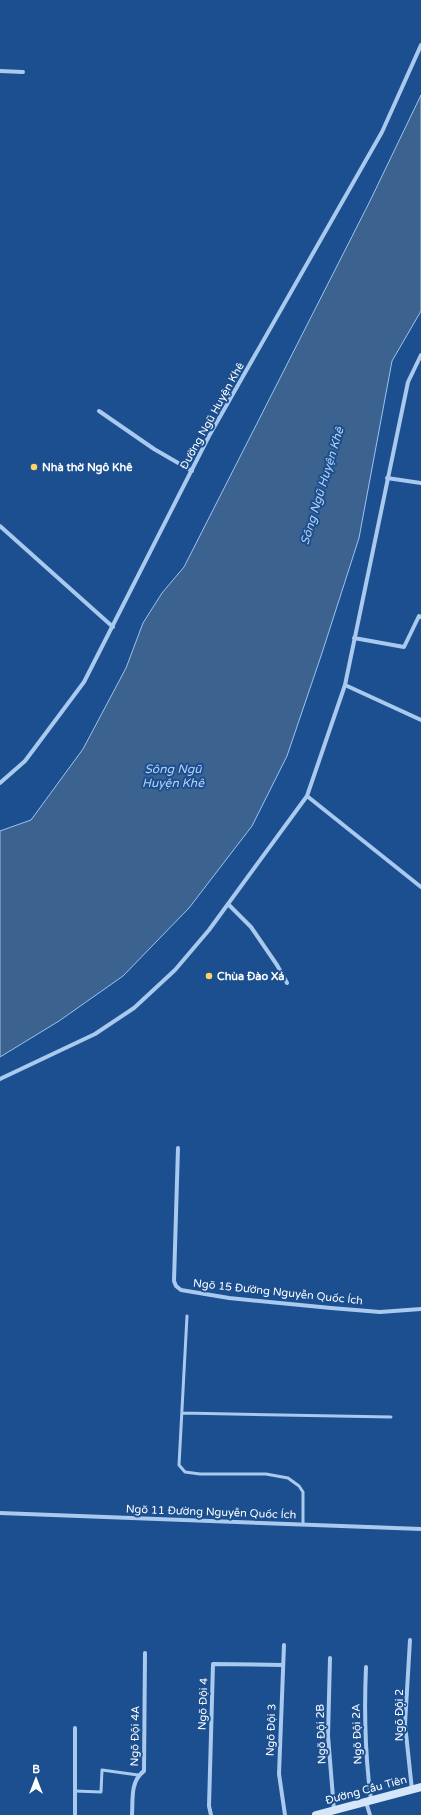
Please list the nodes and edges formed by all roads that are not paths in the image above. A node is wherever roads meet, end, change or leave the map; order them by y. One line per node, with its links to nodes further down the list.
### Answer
1 (421, 45): 6 (street, Đường Ngũ Huyện Khê)
2 (0, 71): 3 (street)
3 (23, 72)
4 (421, 355): 7 (street)
5 (99, 411): 6 (street)
6 (192, 471): 11 (street, Đường Ngũ Huyện Khê)
7 (387, 478): 8 (street); 12 (street)
8 (421, 483)
9 (0, 526): 11 (street)
10 (421, 617): 12 (street)
11 (113, 627): 15 (street, Đường Ngũ Huyện Khê)
12 (354, 638): 13 (street)
13 (345, 685): 14 (street); 16 (street)
14 (421, 720)
15 (0, 783)
16 (307, 796): 17 (street); 18 (street)
17 (421, 887)
18 (228, 904): 19 (street); 20 (street)
19 (287, 983)
20 (0, 1079)
21 (178, 1148): 22 (street, Ngõ 15 Đường Nguyễn Quốc Ích)
22 (421, 1309)
23 (187, 1316): 24 (lane)
24 (182, 1413): 25 (lane); 27 (lane)
25 (391, 1417)
26 (0, 1513): 27 (street, Ngõ 11 Đường Nguyễn Quốc Ích)
27 (303, 1524): 28 (street, Ngõ 11 Đường Nguyễn Quốc Ích)
28 (421, 1529)
29 (410, 1640): 38 (street, Ngõ Đội 2)
30 (284, 1645): 33 (street, Ngõ Đội 3)
31 (145, 1653): 36 (street, Ngõ Đội 4A)
32 (330, 1658): 41 (street, Ngõ Đội 2B)
33 (283, 1665): 44 (street, Ngõ Đội 4); 45 (street, Ngõ Đội 3)
34 (366, 1666): 40 (street, Ngõ Đội 2A)
35 (75, 1728): 39 (street)
36 (138, 1775): 39 (lane); 43 (street, Ngõ Đội 4A)
37 (421, 1787): 38 (street, Đường Cầu Tiên)
38 (412, 1790): 40 (street, Đường Cầu Tiên)
39 (75, 1791): 42 (street)
40 (369, 1801): 41 (street, Đường Cầu Tiên); 47 (street, Ngõ Đội 2A)
41 (334, 1810): 46 (street, Đường Cầu Tiên)
42 (75, 1815)
43 (132, 1815)
44 (211, 1815)
45 (285, 1815)
46 (316, 1815)
47 (370, 1815)

